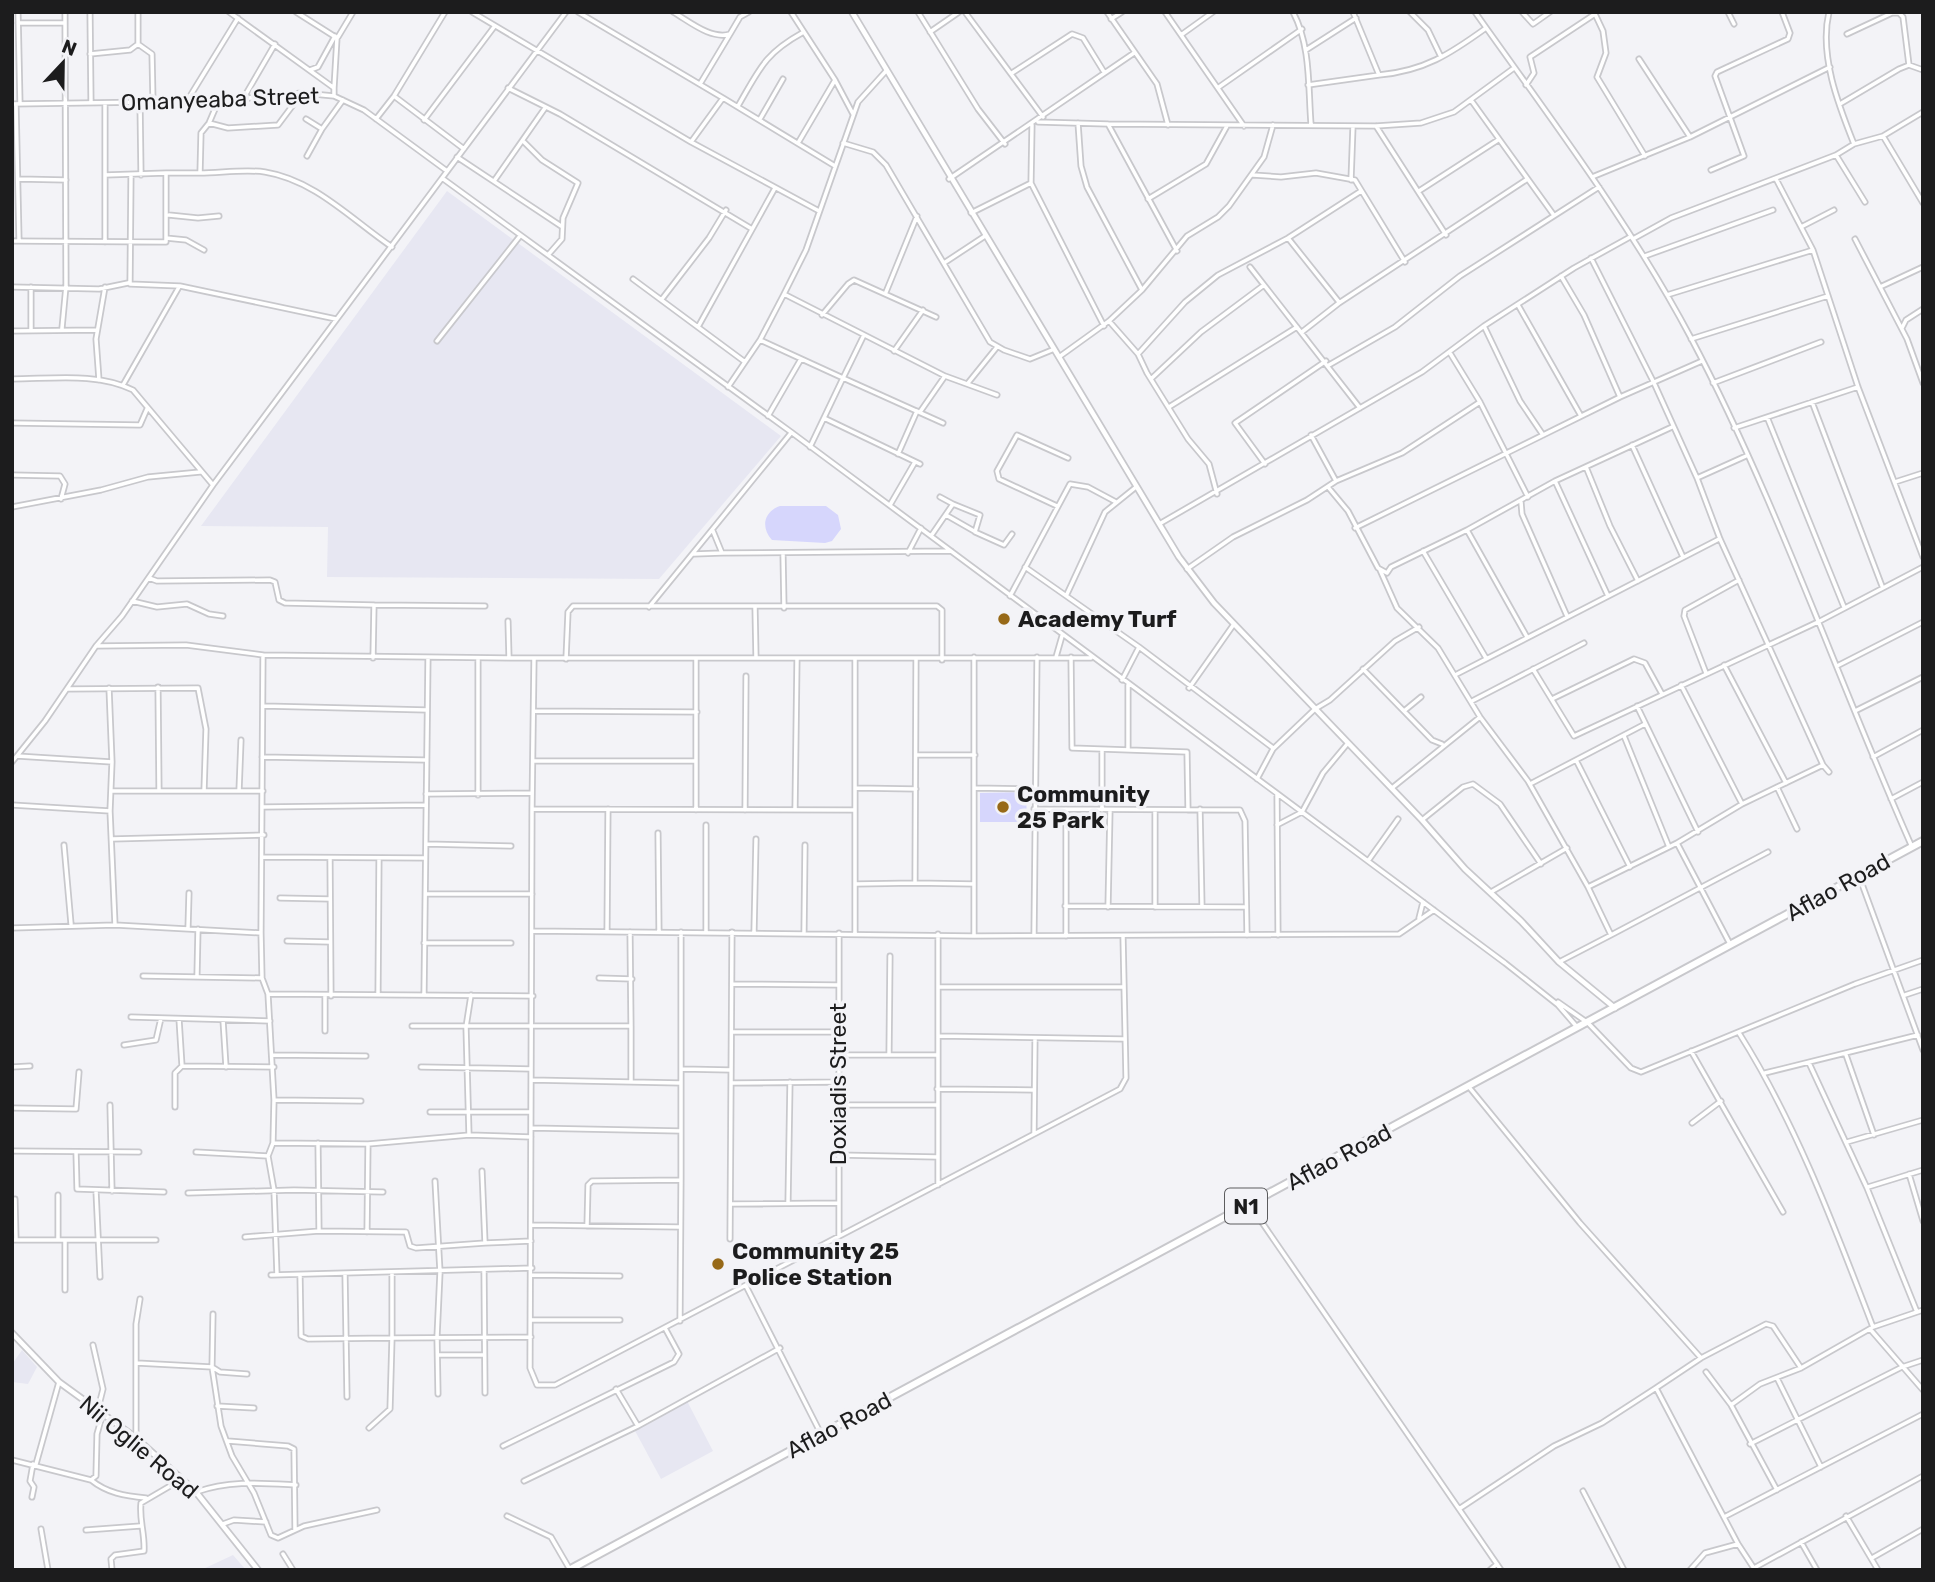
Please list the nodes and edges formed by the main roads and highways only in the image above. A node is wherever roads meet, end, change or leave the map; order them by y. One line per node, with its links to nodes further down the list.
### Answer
1 (1923, 842): 2 (highway, Aflao Road / N1)
2 (570, 1569)

